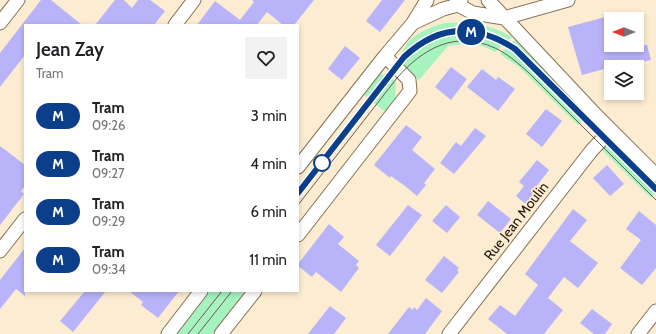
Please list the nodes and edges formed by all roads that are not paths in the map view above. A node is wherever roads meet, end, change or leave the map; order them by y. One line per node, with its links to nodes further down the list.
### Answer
1 (18, 0): 8 (street)
2 (194, 0): 10 (street)
3 (427, 0): 9 (street)
4 (488, 0): 7 (street)
5 (568, 0): 7 (street)
6 (459, 2): 7 (street); 9 (street)
7 (504, 18): 12 (street)
8 (0, 23)
9 (413, 23): 11 (street)
10 (176, 24)
11 (385, 56): 13 (street); 16 (street)
12 (611, 130): 14 (street); 23 (street, Rue Jean Moulin)
13 (299, 167)
14 (656, 175)
15 (24, 220): 17 (street)
16 (299, 234)
17 (0, 251)
18 (200, 292): 21 (street)
19 (254, 292): 22 (street)
20 (656, 311): 24 (street)
21 (168, 334)
22 (221, 334)
23 (449, 334)
24 (638, 334)

